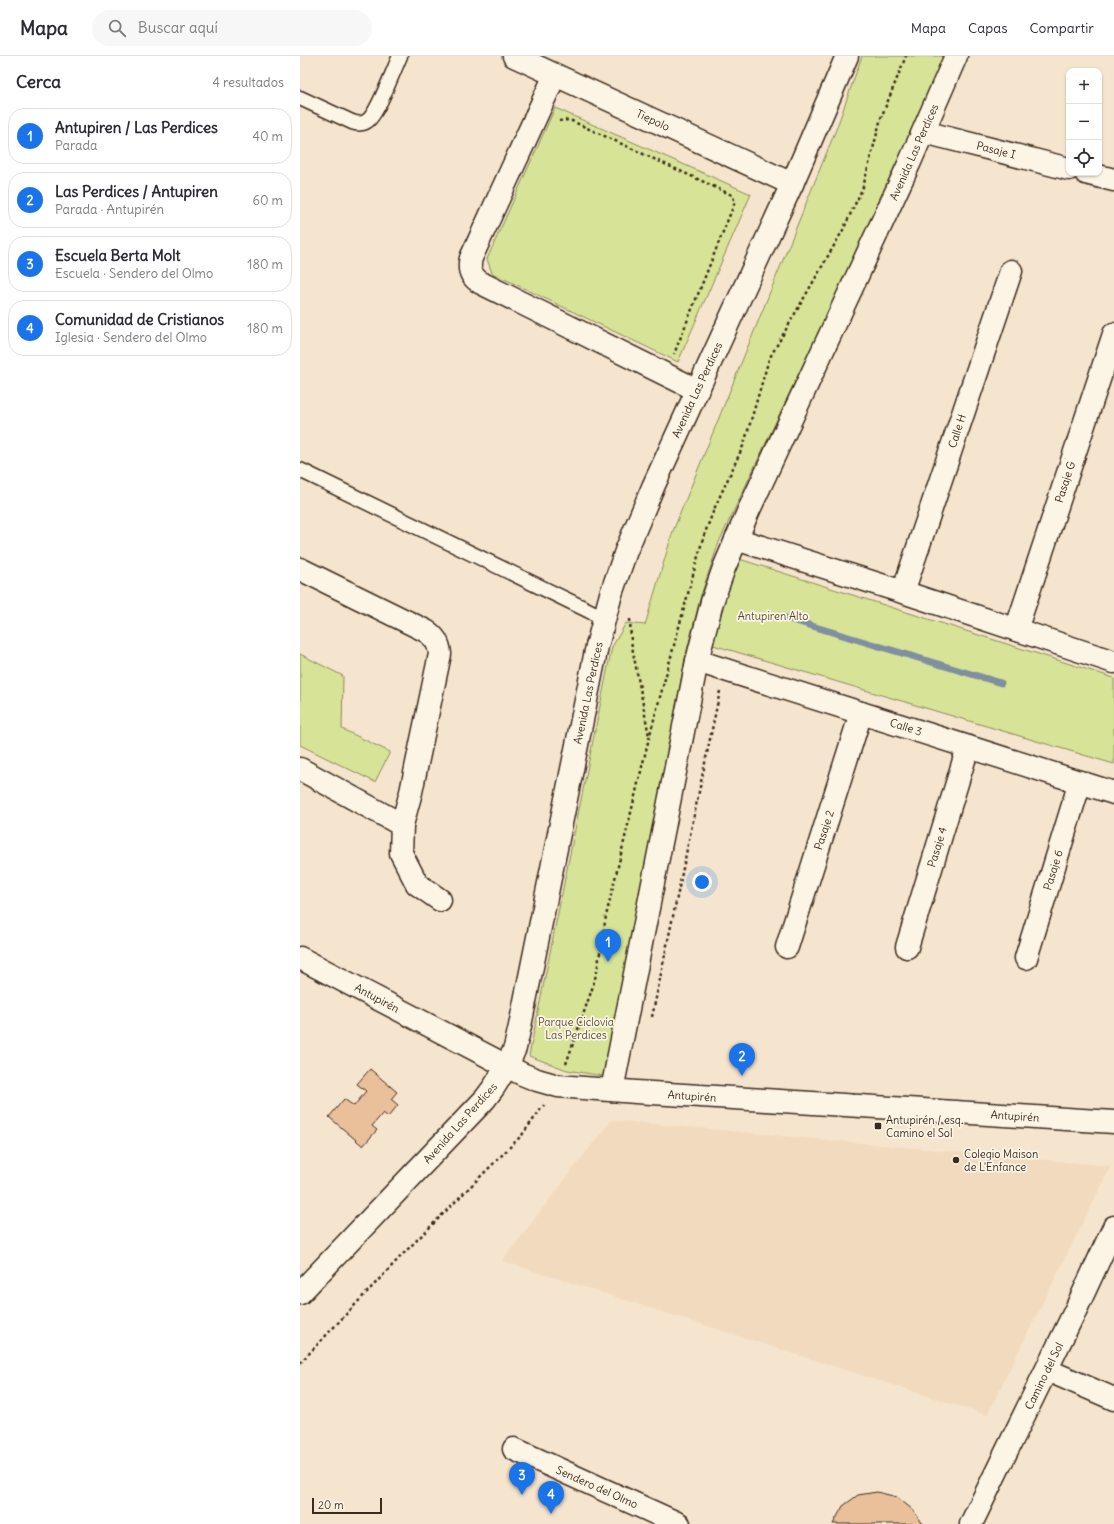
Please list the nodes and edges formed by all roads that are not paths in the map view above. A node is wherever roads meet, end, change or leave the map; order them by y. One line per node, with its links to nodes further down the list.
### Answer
1 (400, 56): 6 (lane)
2 (514, 56): 5 (street, Tiepolo)
3 (847, 56): 11 (street, Avenida Las Perdices)
4 (956, 56): 7 (street, Avenida Las Perdices)
5 (555, 75): 11 (street, Tiepolo); 14 (street)
6 (300, 98)
7 (924, 132): 8 (street, Pasaje I); 16 (street, Avenida Las Perdices)
8 (1066, 168)
9 (1098, 176): 10 (street)
10 (1114, 180)
11 (792, 184): 14 (street, Avenida Las Perdices)
12 (1011, 271): 18 (street, Calle H)
13 (1114, 334): 20 (street, Pasaje G)
14 (697, 390): 19 (street, Avenida Las Perdices)
15 (300, 470): 19 (lane)
16 (736, 539): 18 (street); 21 (street, Avenida Las Perdices)
17 (300, 569): 28 (street)
18 (903, 592): 20 (street)
19 (604, 618): 34 (street, Avenida Las Perdices)
20 (1016, 630): 22 (street)
21 (697, 662): 23 (street, Calle 3); 35 (street, Avenida Las Perdices)
22 (1114, 662)
23 (861, 713): 24 (street, Calle 3); 30 (street, Pasaje 2)
24 (968, 747): 26 (street, Calle 3); 31 (street, Pasaje 4)
25 (300, 769): 28 (street)
26 (1080, 782): 27 (street, Calle 3); 33 (street, Pasaje 6)
27 (1114, 793)
28 (402, 824): 29 (street)
29 (440, 900)
30 (787, 947)
31 (907, 947)
32 (300, 958): 34 (street, Antupirén)
33 (1026, 958)
34 (507, 1066): 35 (street, Antupirén); 38 (street, Avenida Las Perdices)
35 (612, 1090): 36 (street, Antupirén)
36 (1114, 1122)
37 (1114, 1227): 39 (street, Camino del Sol)
38 (300, 1293)
39 (1047, 1370): 40 (street); 43 (street, Camino del Sol)
40 (1114, 1399)
41 (514, 1450): 42 (street, Sendero del Olmo)
42 (679, 1524)
43 (971, 1524)

